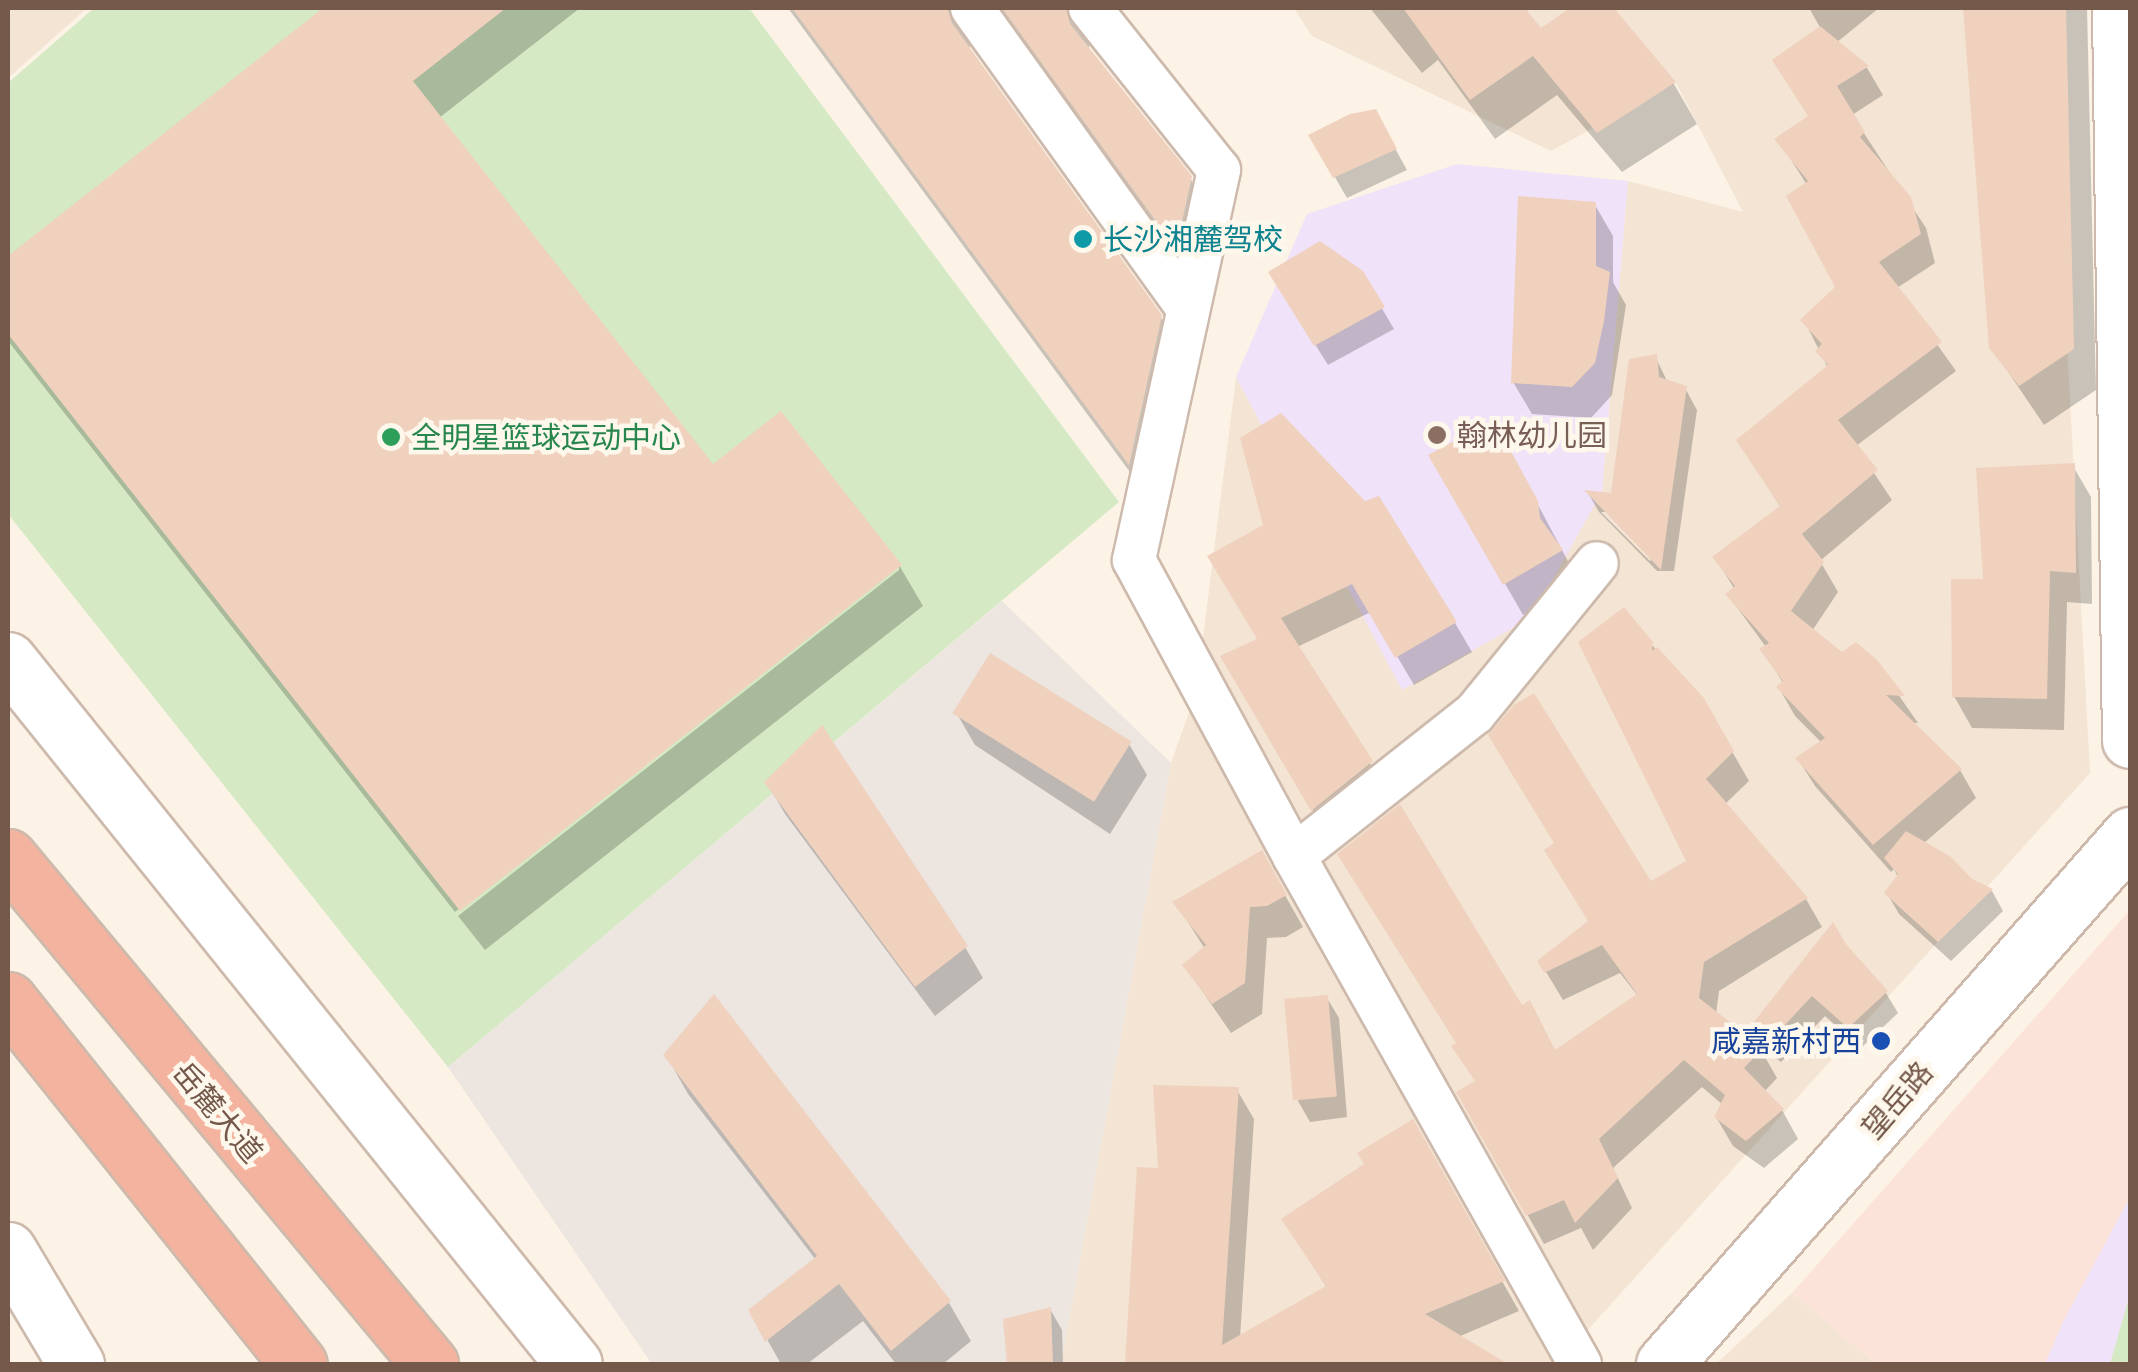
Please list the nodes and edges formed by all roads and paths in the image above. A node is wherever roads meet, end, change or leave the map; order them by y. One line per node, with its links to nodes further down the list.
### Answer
1 (972, 8): 4 (street)
2 (1090, 8): 4 (street)
3 (2120, 8): 7 (street)
4 (1187, 308): 9 (street)
5 (1597, 563): 9 (street)
6 (8, 660): 16 (street)
7 (2130, 740)
8 (2130, 836): 18 (street, 望岳路)
9 (1294, 856): 17 (street)
10 (8, 857): 15 (highway, 岳麓大道)
11 (12, 1008): 14 (highway)
12 (8, 1250): 13 (street)
13 (76, 1364)
14 (299, 1364)
15 (430, 1364)
16 (574, 1364)
17 (1580, 1364)
18 (1664, 1364)

